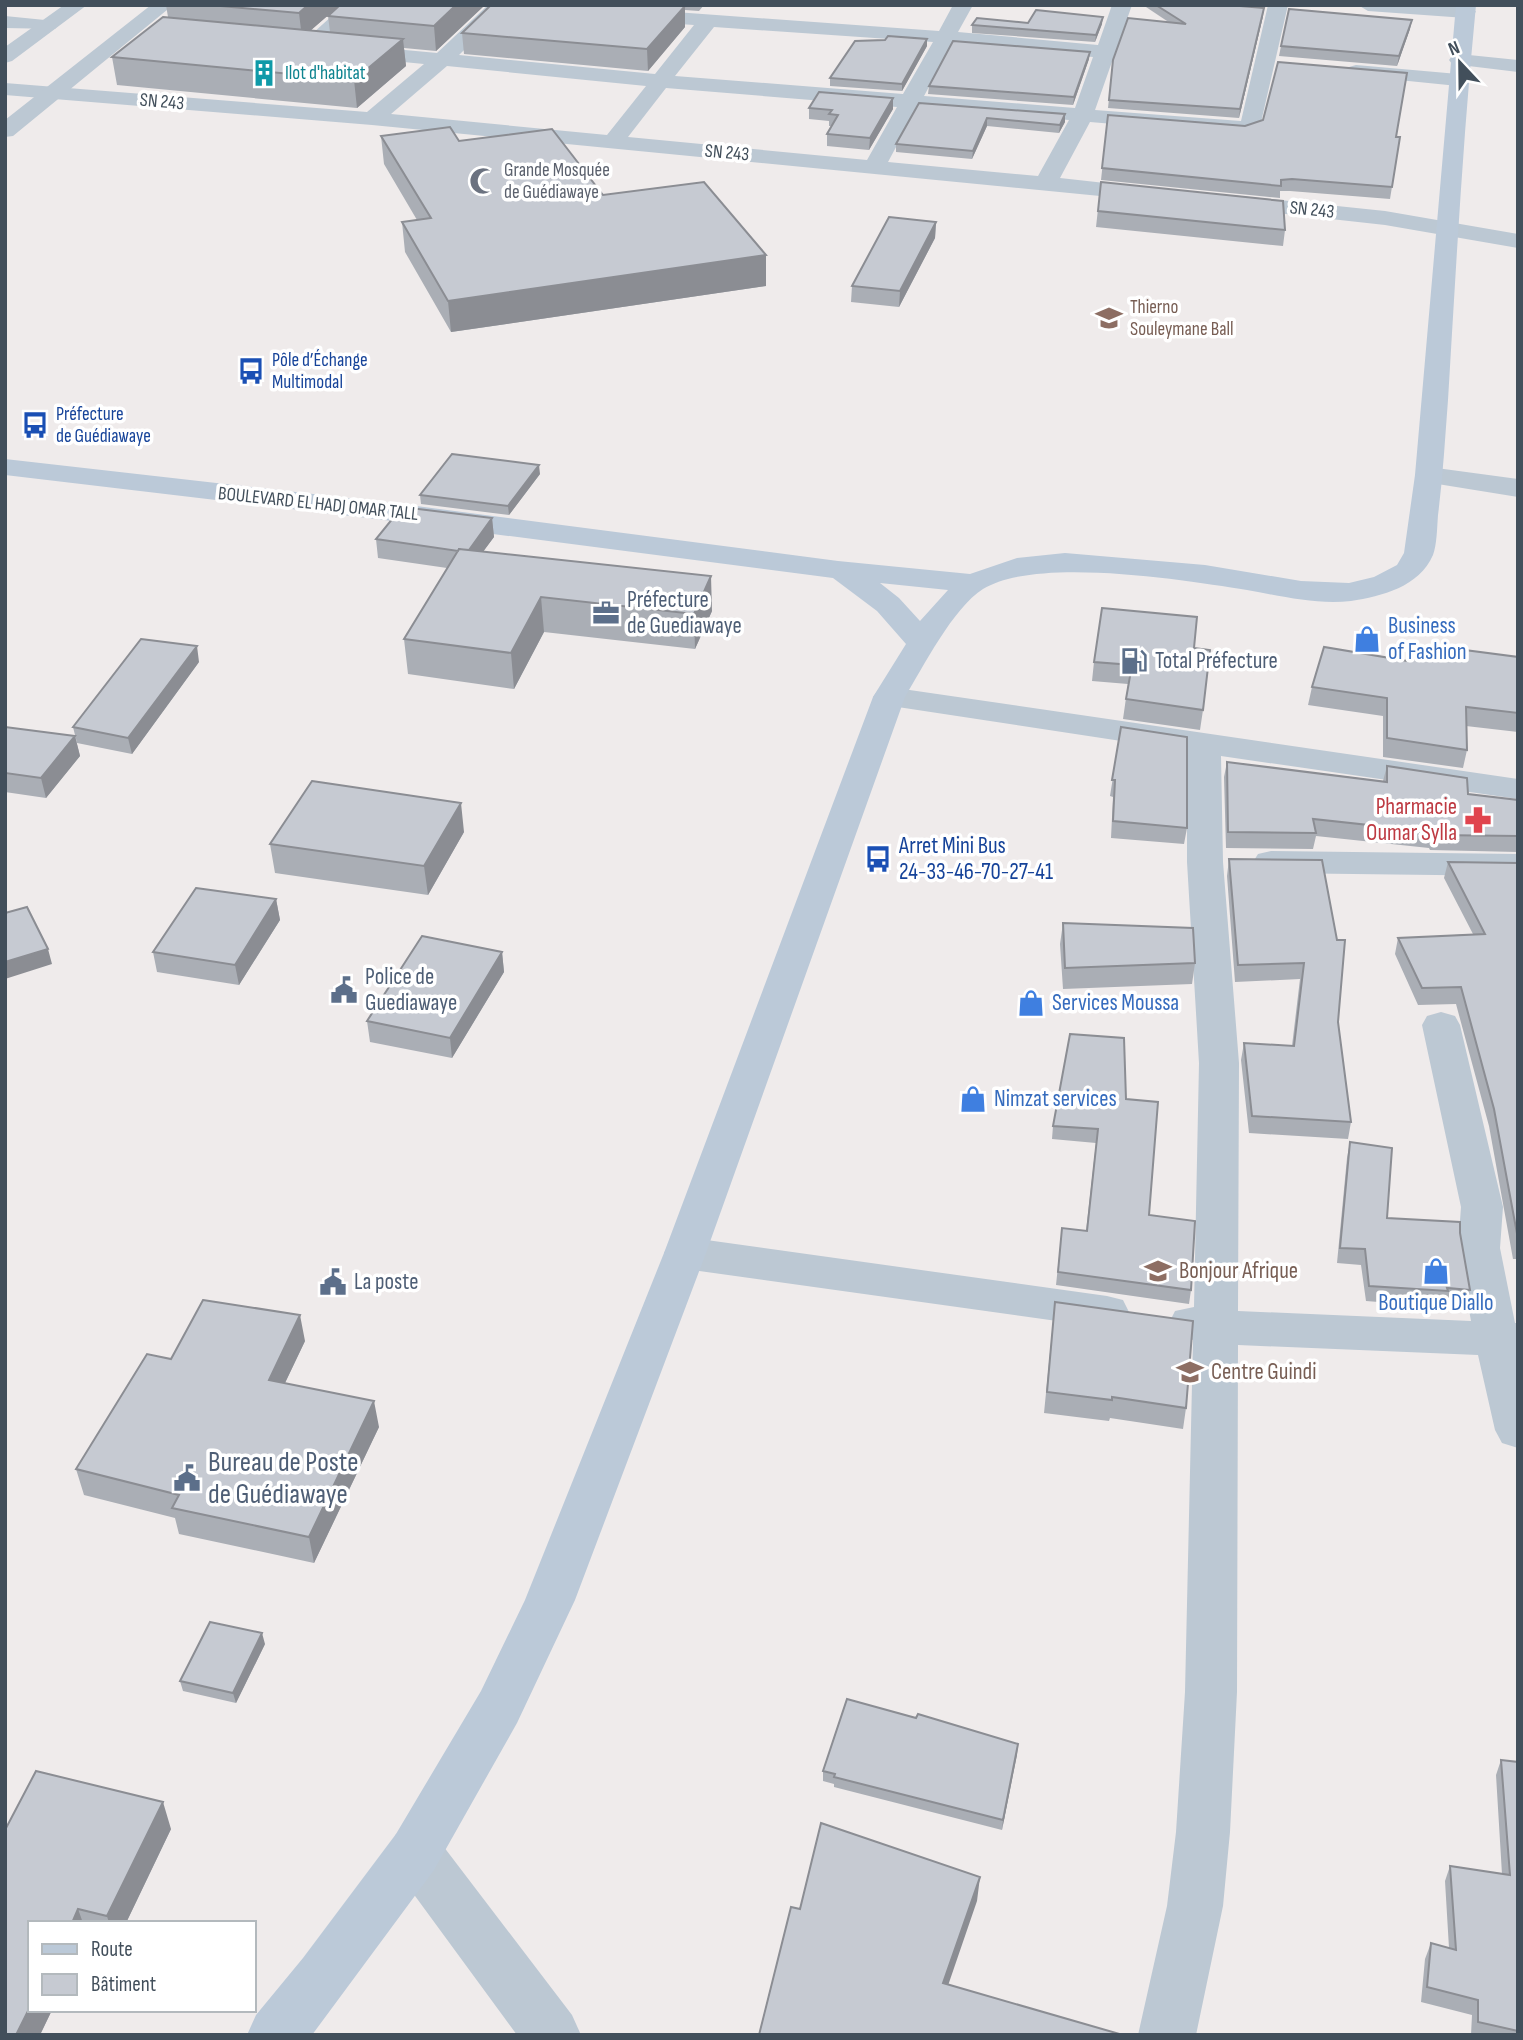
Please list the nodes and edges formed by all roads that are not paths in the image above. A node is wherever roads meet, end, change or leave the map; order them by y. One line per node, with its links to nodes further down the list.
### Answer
1 (77, 5): 15 (street)
2 (163, 5): 16 (street)
3 (356, 5): 21 (street)
4 (500, 5): 21 (street)
5 (749, 5): 14 (street)
6 (963, 5): 18 (street)
7 (1122, 5): 19 (street)
8 (1278, 5): 29 (street)
9 (1368, 5): 10 (street)
10 (1466, 9): 24 (main road)
11 (614, 13): 12 (street)
12 (708, 21): 14 (street); 25 (street)
13 (5, 22): 15 (street)
14 (735, 23): 18 (street)
15 (48, 25): 20 (street)
16 (129, 31): 17 (street); 27 (street)
17 (156, 34)
18 (946, 37): 19 (street); 28 (street)
19 (1105, 52): 29 (street)
20 (5, 57)
21 (442, 60): 25 (street); 30 (street)
22 (1518, 66): 24 (street)
23 (1335, 69): 24 (street)
24 (1458, 70): 37 (main road)
25 (659, 81): 28 (street); 32 (street)
26 (5, 89): 27 (street, SN 243)
27 (54, 94): 30 (street, SN 243); 31 (street)
28 (911, 102): 29 (street); 33 (street)
29 (1082, 117): 34 (street)
30 (372, 119): 32 (street, SN 243)
31 (5, 131)
32 (612, 143): 33 (street, SN 243)
33 (874, 167): 34 (street, SN 243)
34 (1045, 183): 35 (street, SN 243)
35 (1168, 196)
36 (1209, 200): 37 (street, SN 243)
37 (1448, 229): 38 (street, SN 243); 40 (main road)
38 (1518, 241)
39 (5, 467): 42 (main road, BOULEVARD EL HADJ OMAR TALL)
40 (1429, 475): 41 (street); 43 (main road)
41 (1518, 488)
42 (838, 570): 43 (main road, BOULEVARD EL HADJ OMAR TALL); 44 (main road, BOULEVARD EL HADJ OMAR TALL)
43 (972, 583): 44 (main road)
44 (920, 643): 45 (main road)
45 (889, 697): 46 (street); 51 (main road)
46 (1204, 745): 47 (street); 48 (street)
47 (1518, 789)
48 (1205, 862): 49 (street); 52 (street)
49 (1518, 865)
50 (1441, 1025): 53 (street)
51 (685, 1253): 52 (street); 55 (main road)
52 (1217, 1327): 53 (street); 58 (street)
53 (1507, 1340): 54 (street)
54 (1518, 1430)
55 (415, 1852): 56 (main road); 57 (street)
56 (276, 2035)
57 (552, 2035)
58 (1167, 2035)

